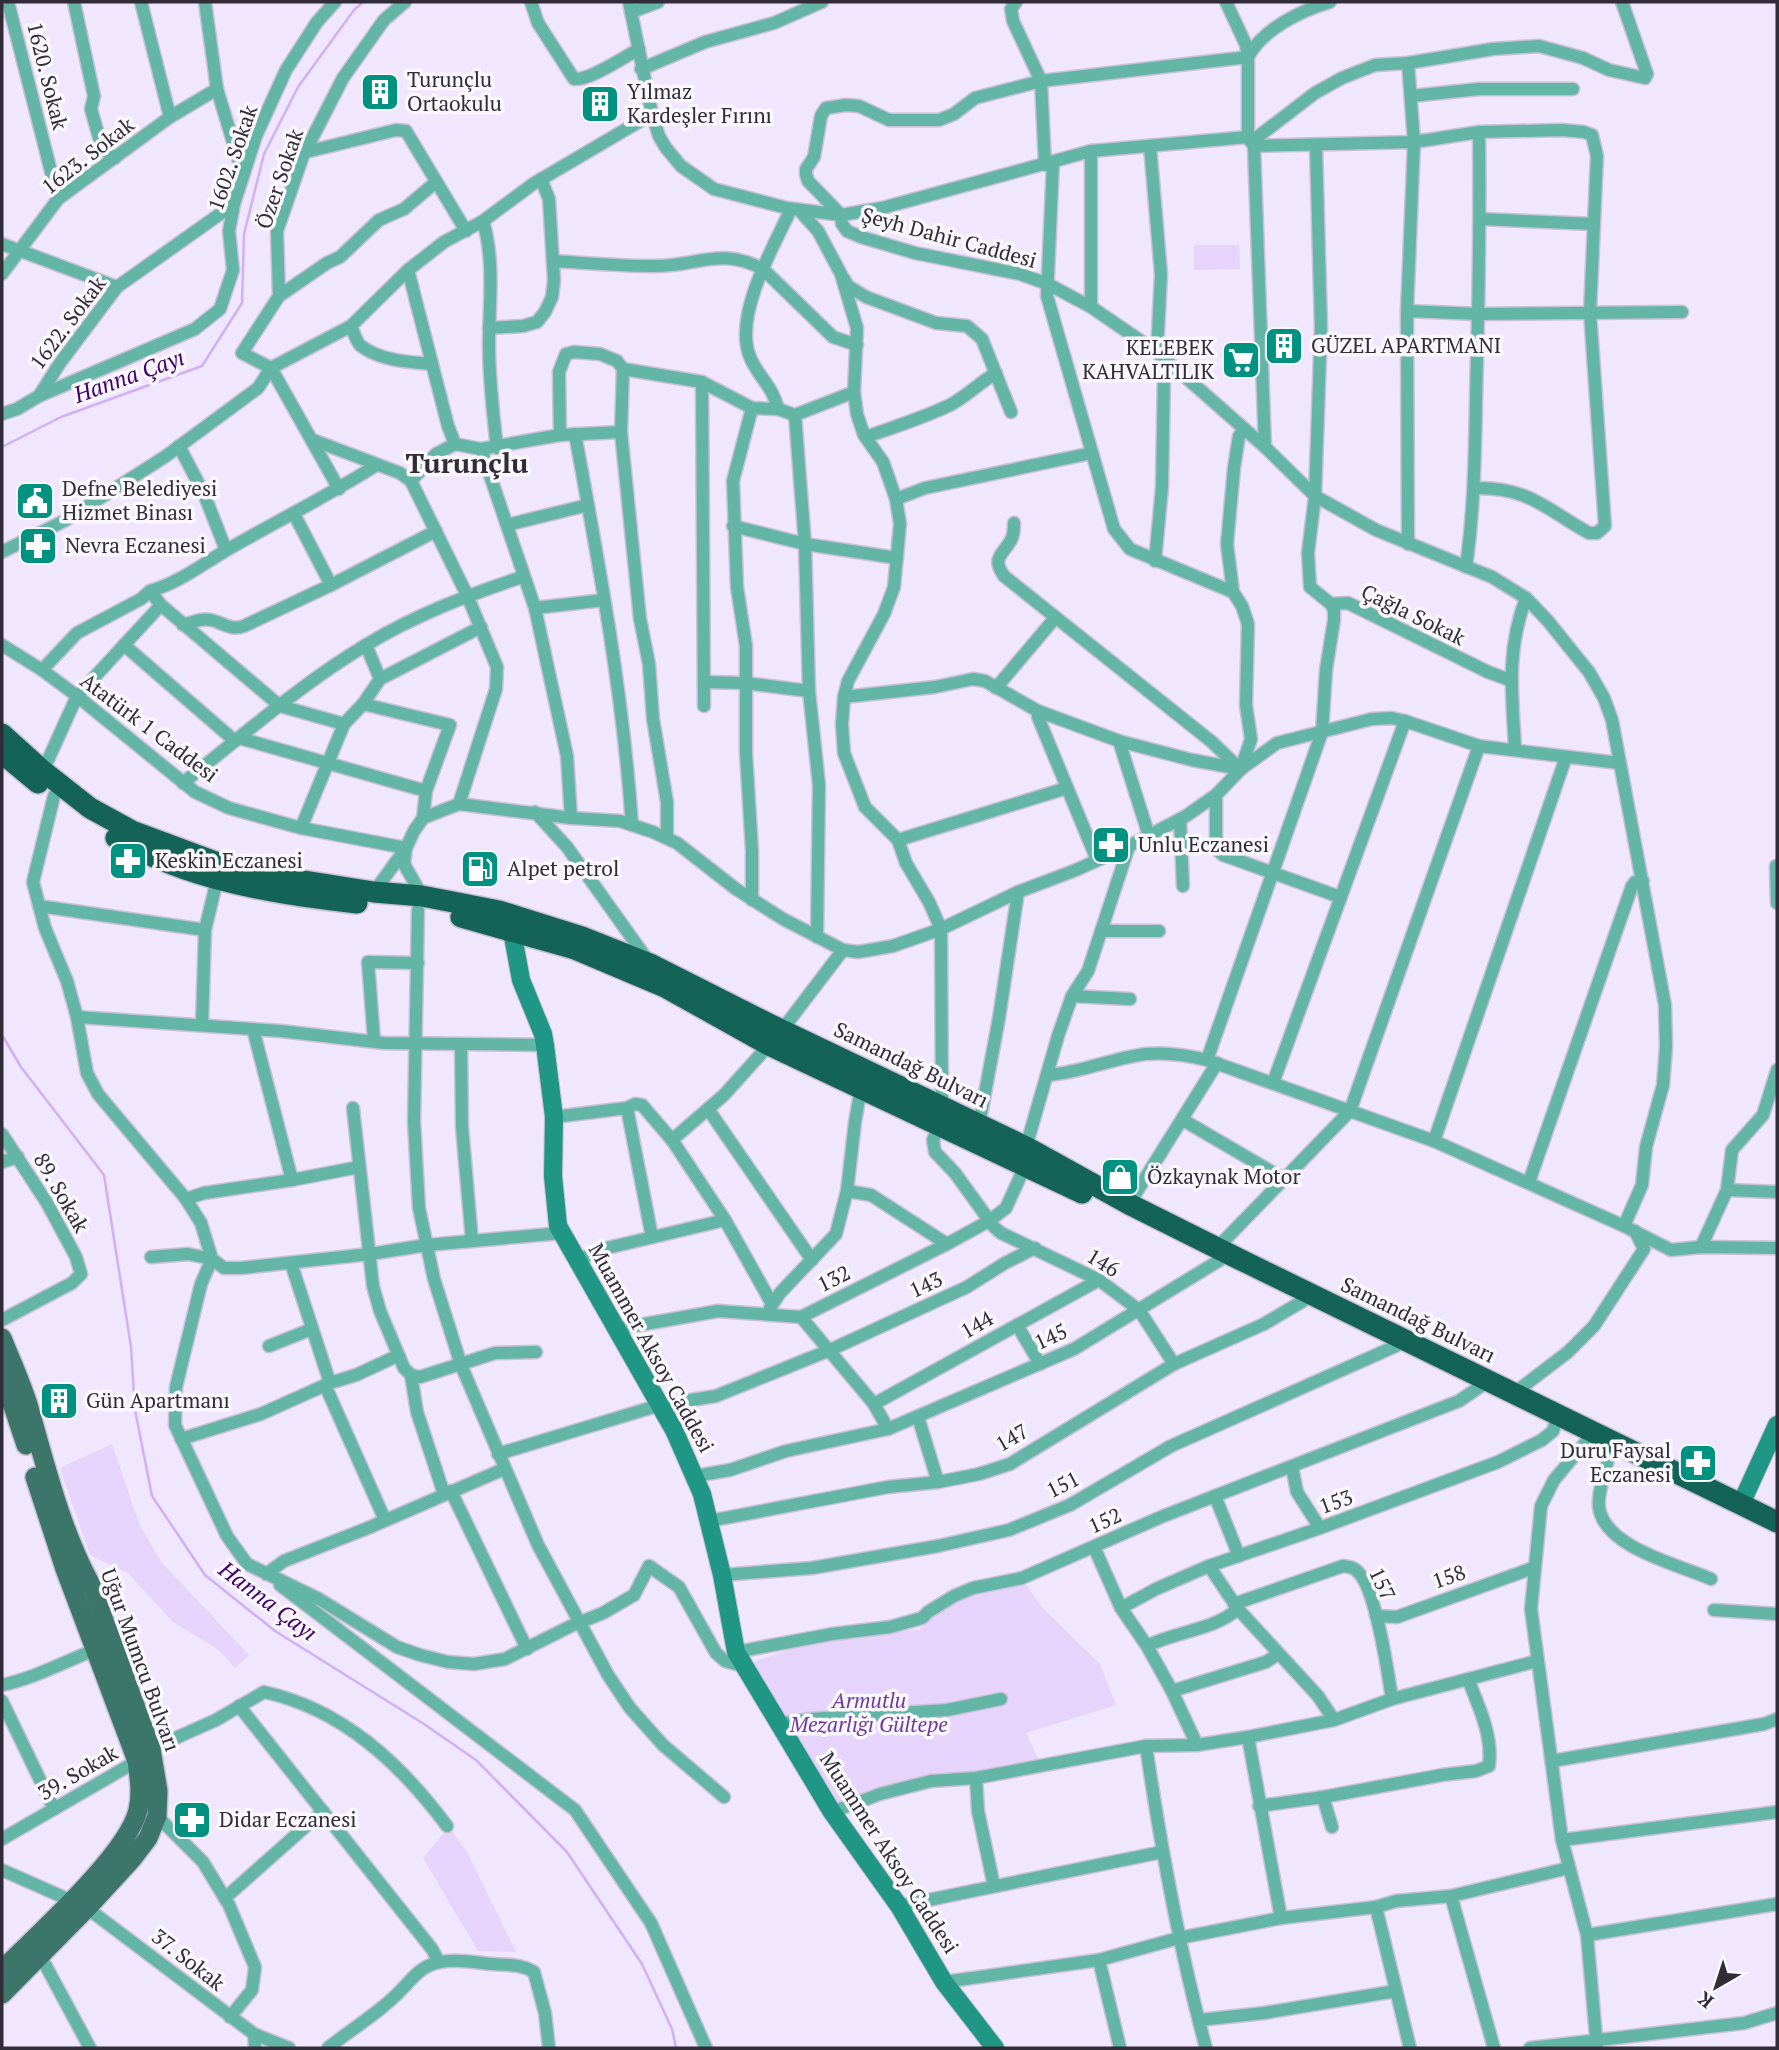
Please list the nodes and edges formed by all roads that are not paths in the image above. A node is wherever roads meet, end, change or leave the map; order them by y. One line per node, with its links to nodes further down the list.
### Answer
1 (74, 2): 32 (street)
2 (141, 2): 24 (street)
3 (205, 2): 20 (street)
4 (335, 2): 34 (street, 1602. Sokak)
5 (405, 2): 31 (street, Özer Sokak)
6 (531, 2): 15 (street)
7 (658, 2): 14 (street)
8 (822, 2): 18 (street)
9 (1016, 2): 19 (street)
10 (1226, 2): 16 (street)
11 (1330, 2): 16 (street)
12 (1622, 2): 17 (street)
13 (8, 4): 37 (street, 1620. Sokak)
14 (630, 7): 15 (street, Şeyh Dahir Caddesi)
15 (639, 49): 18 (street, Şeyh Dahir Caddesi)
16 (1248, 57): 19 (street); 26 (street)
17 (1408, 63): 22 (street); 26 (street)
18 (642, 69): 23 (street, Şeyh Dahir Caddesi)
19 (1041, 81): 33 (street); 40 (street)
20 (217, 89): 24 (street, 1623. Sokak); 34 (street)
21 (1573, 89): 22 (street)
22 (1411, 96): 27 (street)
23 (652, 114): 35 (street); 39 (street, Şeyh Dahir Caddesi)
24 (170, 117): 32 (street, 1623. Sokak)
25 (1479, 132): 27 (street); 41 (street); 43 (street)
26 (1251, 142): 28 (street); 29 (street); 84 (street)
27 (1414, 142): 29 (street); 56 (street)
28 (1150, 146): 30 (street); 63 (street)
29 (1316, 146): 92 (street)
30 (1091, 151): 33 (street); 55 (street)
31 (306, 152): 36 (street); 54 (street, Özer Sokak)
32 (115, 158): 37 (street, 1623. Sokak)
33 (1049, 164): 40 (street); 52 (street)
34 (243, 175): 38 (street, 1602. Sokak)
35 (541, 179): 42 (street); 47 (street)
36 (436, 182): 44 (street); 54 (street)
37 (58, 199): 46 (street, 1623. Sokak)
38 (234, 204): 53 (street, 1622. Sokak); 70 (street, 1602. Sokak)
39 (795, 209): 40 (street, Şeyh Dahir Caddesi); 48 (street); 51 (street)
40 (841, 215): 52 (street, Şeyh Dahir Caddesi)
41 (1480, 219): 43 (street); 59 (street)
42 (483, 221): 44 (street); 61 (street)
43 (1594, 224): 57 (street)
44 (466, 231): 49 (street)
45 (2, 244): 46 (street)
46 (20, 251): 50 (street, 1623. Sokak); 53 (street)
47 (553, 261): 48 (street); 61 (street)
48 (764, 269): 62 (street); 72 (street)
49 (408, 270): 60 (street); 64 (street)
50 (2, 274)
51 (841, 274): 62 (street); 67 (street)
52 (1048, 284): 55 (street, Şeyh Dahir Caddesi); 87 (street)
53 (117, 287): 70 (street, 1622. Sokak)
54 (279, 296): 65 (street)
55 (1091, 307): 63 (street, Şeyh Dahir Caddesi)
56 (1407, 311): 59 (street); 101 (street)
57 (1590, 312): 58 (street); 59 (street); 90 (street)
58 (1682, 312)
59 (1479, 314): 90 (street)
60 (351, 326): 64 (street); 65 (street)
61 (489, 328): 85 (street)
62 (858, 345): 69 (street)
63 (1159, 354): 76 (street, Şeyh Dahir Caddesi); 105 (street)
64 (432, 363): 82 (street)
65 (271, 368): 81 (street); 83 (street)
66 (623, 369): 68 (street); 77 (street); 79 (street)
67 (996, 373): 73 (street); 80 (street)
68 (702, 382): 71 (street); 126 (street)
69 (854, 392): 75 (street); 80 (street)
70 (39, 396): 74 (street, 1622. Sokak)
71 (752, 408): 72 (street); 98 (street)
72 (778, 409): 75 (street)
73 (1011, 412)
74 (2, 414)
75 (795, 415): 100 (street)
76 (1244, 429): 84 (street, Şeyh Dahir Caddesi); 110 (street)
77 (621, 432): 78 (street); 163 (street)
78 (575, 434): 79 (street); 94 (street)
79 (560, 435): 85 (street)
80 (866, 438): 93 (street)
81 (313, 440): 88 (street); 91 (street)
82 (455, 444): 86 (street); 89 (street)
83 (179, 446): 102 (street); 103 (street)
84 (1265, 447): 92 (street, Şeyh Dahir Caddesi)
85 (497, 448): 86 (street)
86 (481, 449): 97 (street)
87 (1092, 453): 93 (street); 105 (street)
88 (375, 466): 89 (street); 91 (street)
89 (411, 481): 99 (street)
90 (1474, 488): 106 (street)
91 (339, 489): 95 (street)
92 (1315, 496): 101 (street, Şeyh Dahir Caddesi); 114 (street, Çağla Sokak)
93 (897, 499): 104 (street)
94 (588, 505): 97 (street); 113 (street)
95 (294, 514): 102 (street); 108 (street)
96 (1014, 523): 117 (street)
97 (507, 525): 107 (street)
98 (733, 526): 100 (street); 127 (street)
99 (436, 531): 108 (street); 111 (street)
100 (804, 544): 104 (street); 129 (street)
101 (1408, 544): 106 (street, Şeyh Dahir Caddesi)
102 (226, 550): 109 (street)
103 (2, 552)
104 (897, 558): 131 (street)
105 (1155, 561): 110 (street)
106 (1466, 567): 112 (street, Şeyh Dahir Caddesi)
107 (522, 577): 111 (street); 116 (street)
108 (331, 585): 118 (street)
109 (150, 591): 115 (street); 123 (street)
110 (1233, 592): 148 (street)
111 (467, 595): 119 (street); 122 (street)
112 (1526, 598): 125 (street); 147 (street, Şeyh Dahir Caddesi)
113 (604, 600): 116 (street); 160 (street)
114 (1331, 604): 125 (street, Çağla Sokak); 138 (street)
115 (161, 605): 118 (street); 121 (street)
116 (534, 608): 158 (street)
117 (1055, 618): 128 (street); 148 (street)
118 (183, 625): 133 (street)
119 (481, 627): 124 (street); 155 (street)
120 (2, 645): 123 (street, Atatürk 1 Caddesi)
121 (124, 645): 130 (street); 140 (street)
122 (366, 645): 124 (street); 133 (street)
123 (42, 670): 130 (street, Atatürk 1 Caddesi)
124 (380, 679): 132 (street)
125 (1510, 680): 143 (street)
126 (704, 682): 127 (street); 134 (street)
127 (746, 683): 129 (street); 176 (street)
128 (996, 688): 131 (street); 135 (street)
129 (809, 691): 185 (street)
130 (77, 696): 149 (street); 150 (street, Atatürk 1 Caddesi)
131 (844, 697): 164 (street)
132 (363, 704): 137 (street); 152 (street)
133 (280, 706): 137 (street); 140 (street)
134 (704, 706)
135 (1038, 711): 141 (street); 151 (street)
136 (1405, 721): 138 (street); 142 (street); 175 (street)
137 (344, 724): 146 (street)
138 (1322, 732): 148 (street); 169 (street)
139 (2, 734): 149 (highway, Samandağ Bulvarı)
140 (237, 740): 146 (street); 150 (street)
141 (1119, 741): 148 (street); 162 (street)
142 (1479, 746): 143 (street); 207 (street)
143 (1515, 748): 145 (street)
144 (2, 753): 154 (highway, Samandağ Bulvarı)
145 (1566, 757): 147 (street); 214 (street)
146 (328, 762): 152 (street); 161 (street)
147 (1619, 763): 171 (street, Şeyh Dahir Caddesi)
148 (1241, 769): 153 (street)
149 (43, 771): 173 (highway, Samandağ Bulvarı)
150 (183, 783): 161 (street, Atatürk 1 Caddesi)
151 (1067, 788): 164 (street); 167 (street)
152 (426, 791): 157 (street)
153 (1216, 795): 159 (street); 169 (street)
154 (54, 796): 170 (highway, Samandağ Bulvarı); 179 (street)
155 (459, 804): 156 (street); 157 (street)
156 (535, 812): 158 (street); 188 (street)
157 (424, 818): 166 (street)
158 (571, 818): 160 (street)
159 (1180, 819): 162 (street); 172 (street)
160 (632, 825): 163 (street)
161 (301, 828): 166 (street, Atatürk 1 Caddesi)
162 (1149, 836): 165 (street)
163 (667, 838): 176 (street)
164 (898, 840): 180 (street)
165 (1129, 846): 167 (street); 182 (street, 132)
166 (406, 848): 173 (street); 177 (street)
167 (1097, 860): 174 (street)
168 (1776, 866): 178 (street)
169 (1271, 874): 175 (street); 199 (street)
170 (217, 880): 177 (highway, Samandağ Bulvarı); 181 (street)
171 (1643, 881): 221 (street); 229 (street, Şeyh Dahir Caddesi)
172 (1183, 886)
173 (374, 892): 177 (highway, Samandağ Bulvarı)
174 (1018, 892): 180 (street); 211 (street)
175 (1340, 898): 202 (street)
176 (752, 900): 185 (street)
177 (420, 903): 184 (highway, Samandağ Bulvarı); 187 (street); 188 (highway, Samandağ Bulvarı)
178 (1777, 903)
179 (39, 906): 181 (street); 191 (street)
180 (941, 929): 186 (street); 208 (street)
181 (205, 930): 192 (street)
182 (1101, 931): 183 (street); 189 (street, 132)
183 (1159, 931)
184 (512, 932): 194 (highway, Samandağ Bulvarı); 198 (street, Muammer Aksoy Caddesi)
185 (817, 937): 186 (street)
186 (843, 950): 194 (street)
187 (418, 963): 195 (street); 196 (street)
188 (650, 964): 194 (highway, Samandağ Bulvarı)
189 (1072, 996): 190 (street); 201 (street, 132)
190 (1130, 999)
191 (77, 1017): 192 (street); 225 (street)
192 (202, 1025): 193 (street)
193 (253, 1029): 195 (street); 220 (street)
194 (776, 1038): 203 (highway, Samandağ Bulvarı); 206 (street); 208 (highway, Samandağ Bulvarı)
195 (374, 1040): 196 (street)
196 (417, 1045): 197 (street); 234 (street)
197 (461, 1045): 198 (street); 232 (street)
198 (545, 1045): 209 (street, Muammer Aksoy Caddesi)
199 (1212, 1061): 201 (street); 202 (street); 210 (street)
200 (1777, 1070): 223 (street)
201 (1048, 1075): 216 (street, 132)
202 (1273, 1083): 207 (street)
203 (861, 1088): 208 (highway, Samandağ Bulvarı); 222 (street)
204 (353, 1108): 218 (street)
205 (627, 1108): 209 (street); 213 (street); 231 (street)
206 (708, 1109): 213 (street); 243 (street)
207 (1350, 1111): 214 (street); 219 (street, 145)
208 (941, 1116): 211 (highway, Samandağ Bulvarı); 216 (highway, Samandağ Bulvarı); 228 (street)
209 (554, 1117): 230 (street, Muammer Aksoy Caddesi)
210 (1183, 1120): 219 (street); 226 (street)
211 (979, 1125): 216 (highway, Samandağ Bulvarı)
212 (2, 1134): 215 (street, 89. Sokak)
213 (672, 1140): 227 (street)
214 (1434, 1140): 221 (street)
215 (18, 1157): 217 (street); 250 (street, 89. Sokak)
216 (1026, 1157): 226 (highway, Samandağ Bulvarı); 228 (street, 132); 239 (highway, Samandağ Bulvarı)
217 (2, 1162)
218 (359, 1167): 220 (street); 238 (street)
219 (1284, 1179): 239 (street, 145)
220 (292, 1180): 225 (street)
221 (1529, 1182): 229 (street)
222 (847, 1191): 233 (street); 243 (street)
223 (1727, 1191): 224 (street); 235 (street)
224 (1777, 1192)
225 (186, 1199): 241 (street)
226 (1129, 1204): 239 (highway, Samandağ Bulvarı)
227 (725, 1220): 231 (street); 247 (street)
228 (989, 1221): 233 (street, 132); 236 (street, 146)
229 (1630, 1228): 235 (street); 267 (street)
230 (562, 1233): 232 (street); 242 (street, Muammer Aksoy Caddesi)
231 (652, 1237): 242 (street)
232 (472, 1241): 234 (street)
233 (947, 1244): 249 (street, 132)
234 (427, 1245): 238 (street); 262 (street)
235 (1701, 1247): 237 (street)
236 (1035, 1248): 245 (street, 146); 257 (street, 143)
237 (1777, 1248)
238 (370, 1254): 244 (street); 259 (street)
239 (1218, 1254): 246 (highway, Samandağ Bulvarı); 248 (street, 145); 267 (highway, Samandağ Bulvarı)
240 (151, 1257): 241 (street)
241 (212, 1259): 244 (street); 275 (street)
242 (578, 1260): 253 (street, Muammer Aksoy Caddesi)
243 (811, 1260): 247 (street)
244 (291, 1263): 252 (street)
245 (1099, 1280): 248 (street, 146); 251 (street, 144)
246 (1303, 1301): 256 (highway, Samandağ Bulvarı); 261 (street, 147)
247 (770, 1309): 249 (street, 132); 253 (street, 132)
248 (1139, 1310): 260 (street, 145); 261 (street, 146)
249 (801, 1317): 257 (street)
250 (2, 1320)
251 (1017, 1325): 260 (street); 268 (street, 144)
252 (312, 1329): 255 (street); 265 (street)
253 (617, 1329): 269 (street, Muammer Aksoy Caddesi)
254 (2, 1338): 322 (main road, Uğur Mumcu Bulvarı)
255 (269, 1346)
256 (1396, 1346): 266 (highway, Samandağ Bulvarı); 295 (street, 151)
257 (830, 1350): 268 (street); 269 (street, 143)
258 (536, 1352): 262 (street)
259 (397, 1356): 263 (street); 265 (street)
260 (1040, 1364): 270 (street, 145)
261 (1174, 1364): 281 (street, 147)
262 (461, 1365): 263 (street); 277 (street)
263 (411, 1376): 282 (street)
264 (3, 1380): 304 (main road, Uğur Mumcu Bulvarı)
265 (328, 1384): 275 (street); 285 (street)
266 (1481, 1385): 271 (highway, Samandağ Bulvarı); 278 (street, 152)
267 (1513, 1394): 284 (highway, Samandağ Bulvarı)
268 (874, 1404): 273 (street)
269 (660, 1405): 277 (street, 143); 280 (street, Muammer Aksoy Caddesi)
270 (918, 1417): 273 (street, 145); 281 (street)
271 (1556, 1421): 274 (highway, Samandağ Bulvarı); 288 (street, 153)
272 (1777, 1425): 284 (street)
273 (888, 1429): 280 (street, 145)
274 (1590, 1437): 276 (highway, Samandağ Bulvarı); 293 (street)
275 (181, 1439): 294 (street)
276 (1611, 1448): 289 (highway, Samandağ Bulvarı); 296 (street)
277 (498, 1454): 279 (street)
278 (1292, 1467): 283 (street, 152); 288 (street)
279 (504, 1469): 282 (street); 302 (street)
280 (695, 1476): 286 (street, Muammer Aksoy Caddesi)
281 (938, 1482): 286 (street, 147)
282 (447, 1492): 285 (street); 305 (street)
283 (1215, 1496): 290 (street, 152); 291 (street)
284 (1741, 1504): 287 (highway, Samandağ Bulvarı)
285 (385, 1520): 294 (street)
286 (709, 1521): 295 (street, Muammer Aksoy Caddesi)
287 (1777, 1522)
288 (1320, 1528): 291 (street, 153)
289 (1777, 1533)
290 (1094, 1547): 298 (street); 307 (street, 152)
291 (1239, 1556): 292 (street, 153)
292 (1209, 1566): 297 (street); 298 (street, 153)
293 (1534, 1568): 301 (street, 158); 308 (street)
294 (266, 1574): 305 (street); 367 (street)
295 (722, 1575): 307 (street, Muammer Aksoy Caddesi)
296 (1711, 1579)
297 (1236, 1607): 301 (street, 157); 303 (street, 157); 306 (street)
298 (1121, 1608): 303 (street)
299 (1714, 1610): 300 (street)
300 (1777, 1614)
301 (1376, 1616): 313 (street, 157)
302 (581, 1622): 305 (street); 307 (street); 325 (street)
303 (1147, 1646): 311 (street)
304 (97, 1649): 310 (street); 322 (main road, Uğur Mumcu Bulvarı)
305 (527, 1649)
306 (1278, 1654): 311 (street); 317 (street)
307 (739, 1659): 318 (street, Muammer Aksoy Caddesi)
308 (1537, 1661): 309 (street); 323 (street)
309 (1468, 1679): 313 (street); 326 (street)
310 (2, 1685)
311 (1172, 1690): 320 (street)
312 (1001, 1699): 318 (street)
313 (1392, 1699): 317 (street)
314 (2, 1701): 328 (street)
315 (239, 1706): 322 (street, 39. Sokak); 329 (street); 333 (street, 39. Sokak)
316 (1777, 1719): 323 (street)
317 (1334, 1720): 319 (street)
318 (780, 1724): 330 (street, Muammer Aksoy Caddesi)
319 (1248, 1737): 320 (street); 327 (street)
320 (1197, 1745): 321 (street)
321 (1146, 1746): 324 (street); 337 (street)
322 (144, 1755): 328 (street, 39. Sokak); 332 (main road, Uğur Mumcu Bulvarı); 344 (main road, Uğur Mumcu Bulvarı)
323 (1552, 1760): 336 (street)
324 (976, 1778): 330 (street); 340 (street)
325 (724, 1797)
326 (1323, 1797): 327 (street); 334 (street)
327 (1259, 1806): 347 (street)
328 (54, 1810): 335 (street, 39. Sokak)
329 (323, 1811): 342 (street); 352 (street)
330 (832, 1812): 345 (street, Muammer Aksoy Caddesi)
331 (1777, 1812): 336 (street)
332 (157, 1816): 342 (street); 344 (main road, Uğur Mumcu Bulvarı)
333 (447, 1826)
334 (1332, 1827)
335 (2, 1839)
336 (1562, 1840): 338 (street)
337 (1161, 1852): 340 (street); 349 (street)
338 (1569, 1868): 341 (street); 348 (street)
339 (2, 1870): 344 (street, 37. Sokak)
340 (994, 1886): 345 (street)
341 (1451, 1896): 346 (street); 372 (street)
342 (225, 1898): 358 (street)
343 (1777, 1904): 348 (street)
344 (79, 1905): 350 (main road, Uğur Mumcu Bulvarı); 353 (main road, Uğur Mumcu Bulvarı); 358 (street, 37. Sokak)
345 (899, 1906): 354 (street, Muammer Aksoy Caddesi)
346 (1376, 1907): 347 (street); 355 (street)
347 (1281, 1917): 349 (street)
348 (1587, 1935): 361 (street)
349 (1179, 1938): 351 (street); 359 (street)
350 (40, 1955): 356 (main road, Uğur Mumcu Bulvarı); 362 (street)
351 (1099, 1960): 354 (street); 369 (street)
352 (439, 1962): 365 (street); 366 (street)
353 (2, 1970)
354 (944, 1982): 368 (street, Muammer Aksoy Caddesi)
355 (1396, 1991): 359 (street); 371 (street)
356 (2, 1994)
357 (1777, 2013): 361 (street)
358 (230, 2017): 360 (street, 37. Sokak)
359 (1199, 2020): 370 (street)
360 (254, 2034): 363 (street); 364 (street, 37. Sokak)
361 (1596, 2044): 373 (street)
362 (90, 2048)
363 (255, 2048)
364 (289, 2048)
365 (328, 2048)
366 (549, 2048)
367 (706, 2048)
368 (995, 2048)
369 (1120, 2048)
370 (1206, 2048)
371 (1410, 2048)
372 (1494, 2048)
373 (1530, 2048)

